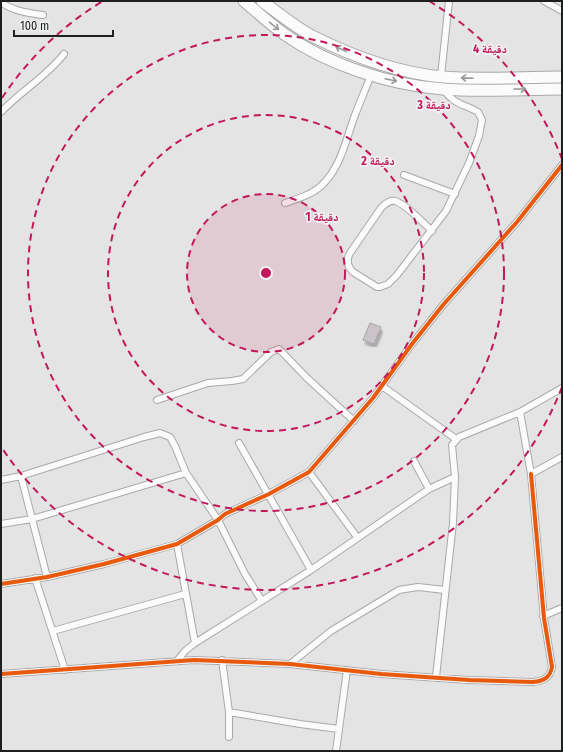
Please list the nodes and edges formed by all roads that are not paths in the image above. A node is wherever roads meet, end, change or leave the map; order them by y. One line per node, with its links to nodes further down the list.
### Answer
1 (244, 1): 9 (highway, one-way to 9)
2 (262, 1): 10 (highway, one-way to 2)
3 (449, 1): 10 (street)
4 (544, 1): 6 (street)
5 (1, 2): 7 (street)
6 (562, 11)
7 (43, 15)
8 (64, 54): 14 (street)
9 (371, 75): 12 (highway, one-way to 12); 18 (street)
10 (441, 76): 11 (highway, one-way to 10)
11 (562, 77)
12 (443, 89): 13 (highway, one-way to 13); 17 (street)
13 (562, 89)
14 (1, 112)
15 (562, 165): 20 (street)
16 (404, 175): 17 (street)
17 (455, 194): 19 (street)
18 (285, 203)
19 (432, 231): 19 (street)
20 (382, 386): 24 (street); 25 (street)
21 (562, 388): 23 (street)
22 (157, 400): 24 (street)
23 (520, 412): 25 (street); 31 (street)
24 (354, 421): 29 (street)
25 (456, 439): 33 (street)
26 (239, 443): 36 (street)
27 (562, 457): 31 (street)
28 (414, 461): 35 (street)
29 (310, 472): 36 (street); 40 (street)
30 (186, 473): 32 (street); 37 (street); 38 (street)
31 (531, 474): 50 (street)
32 (21, 476): 34 (street); 37 (street)
33 (455, 477): 35 (street); 46 (street)
34 (1, 480)
35 (429, 489): 40 (street)
36 (269, 494): 38 (street); 42 (street)
37 (32, 520): 39 (street); 43 (street)
38 (218, 520): 41 (street); 48 (street)
39 (1, 524)
40 (357, 537): 42 (street)
41 (177, 544): 43 (street); 47 (street)
42 (311, 570): 48 (street)
43 (47, 577): 44 (street)
44 (35, 578): 45 (street); 51 (street)
45 (1, 584)
46 (445, 590): 55 (street); 59 (street)
47 (186, 594): 51 (street); 52 (street)
48 (262, 601): 52 (street)
49 (562, 608): 50 (street)
50 (543, 616): 59 (street)
51 (53, 631): 56 (street)
52 (195, 643): 54 (street)
53 (222, 660): 54 (street); 55 (street); 60 (street)
54 (177, 661): 56 (street)
55 (290, 664): 57 (street)
56 (65, 670): 58 (street)
57 (347, 670): 59 (street); 61 (street)
58 (2, 672)
59 (436, 677)
60 (229, 712): 61 (street); 62 (street)
61 (339, 728): 63 (street)
62 (229, 737)
63 (336, 751)

